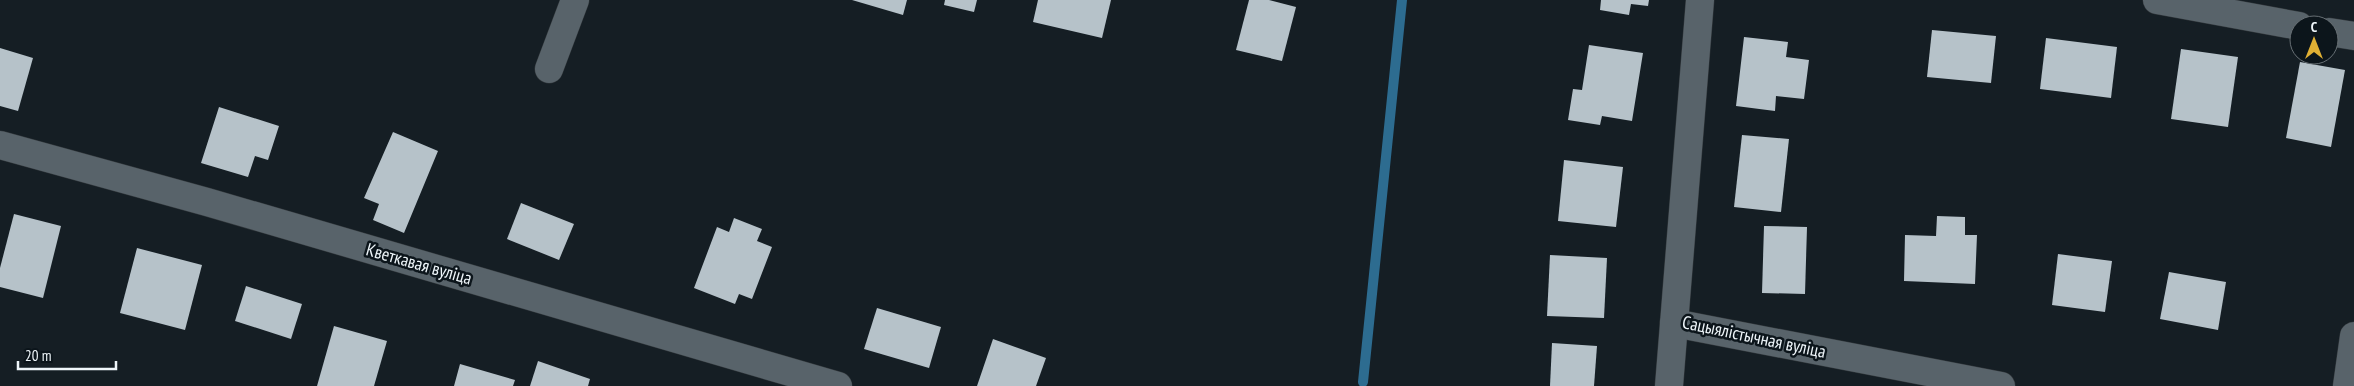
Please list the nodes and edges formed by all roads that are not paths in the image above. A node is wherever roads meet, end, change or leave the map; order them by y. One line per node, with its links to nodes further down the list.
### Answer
1 (575, 0): 7 (street)
2 (1700, 0): 9 (street, Сацыялістычная вуліца)
3 (2157, 0): 4 (street)
4 (2289, 24)
5 (2339, 34): 6 (street)
6 (2354, 36)
7 (549, 69)
8 (0, 145): 11 (street, Кветкавая вуліца)
9 (1674, 323): 12 (street); 13 (street, Сацыялістычная вуліца)
10 (2354, 336): 14 (street)
11 (838, 386)
12 (1669, 386)
13 (2001, 386)
14 (2347, 386)

